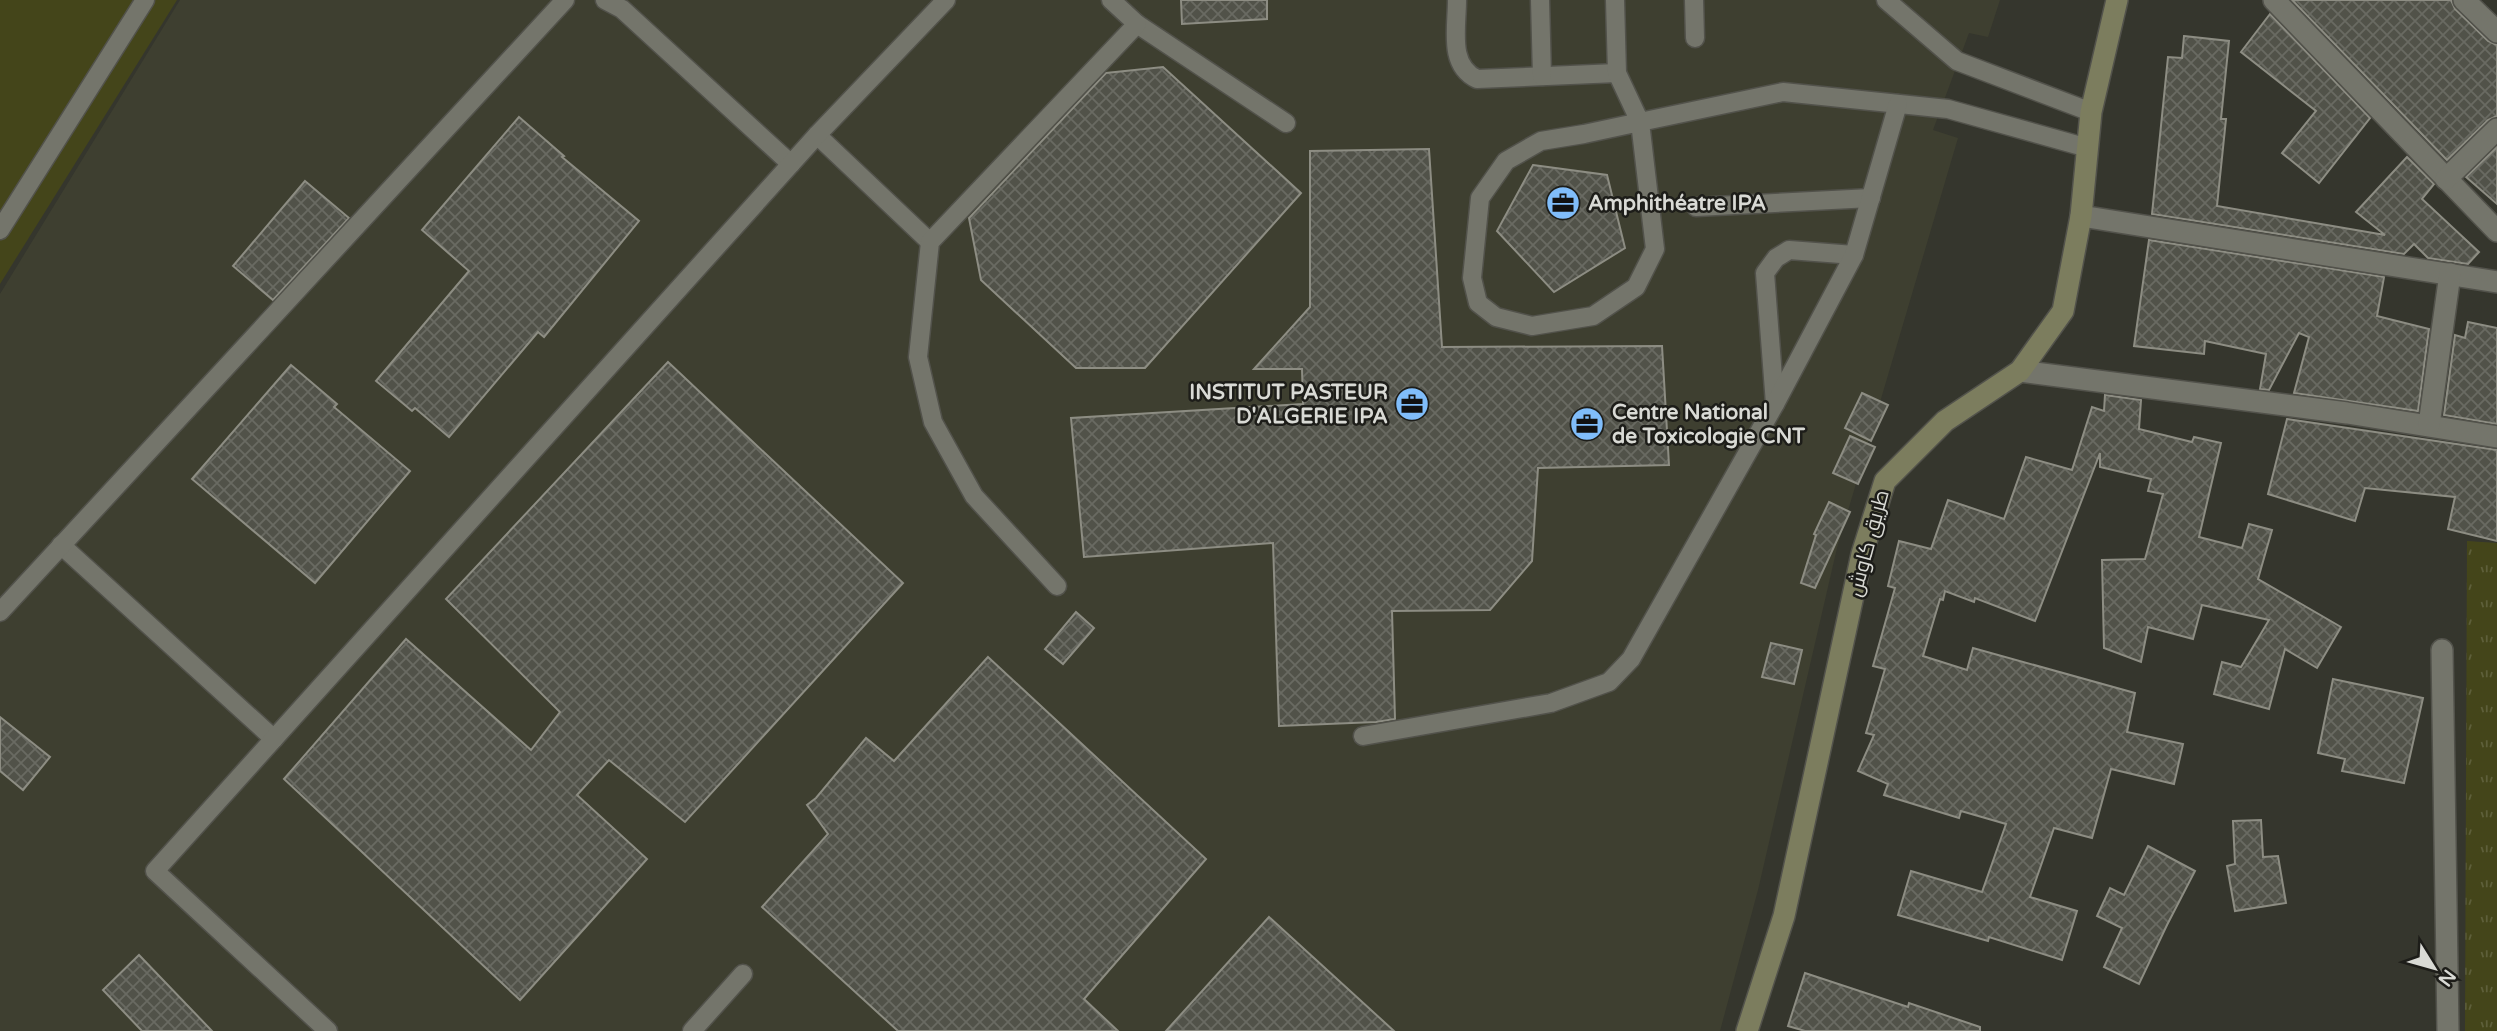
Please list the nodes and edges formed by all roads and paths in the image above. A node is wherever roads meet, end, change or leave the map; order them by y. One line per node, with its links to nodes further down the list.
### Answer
1 (145, 0): 31 (lane)
2 (565, 0): 41 (lane)
3 (604, 0): 26 (lane)
4 (946, 0): 24 (lane)
5 (1111, 0): 14 (lane)
6 (1457, 0): 18 (lane)
7 (1540, 0): 18 (lane)
8 (1615, 0): 17 (lane)
9 (1694, 0): 16 (lane)
10 (1886, 0): 20 (lane)
11 (2117, 0): 20 (street, طريق كاوش)
12 (2274, 0): 27 (street)
13 (2463, 0): 15 (street)
14 (1137, 24): 22 (lane); 33 (lane)
15 (2497, 32)
16 (1695, 38)
17 (1617, 73): 18 (lane); 21 (lane)
18 (1542, 76)
19 (1898, 104): 21 (lane); 25 (lane); 28 (lane)
20 (2091, 112): 25 (street, طريق كاوش)
21 (1640, 122): 21 (lane)
22 (1286, 123)
23 (2497, 129): 27 (street)
24 (817, 135): 26 (lane); 33 (lane)
25 (2088, 148): 30 (street, طريق كاوش)
26 (791, 164): 46 (lane)
27 (2446, 179): 32 (street)
28 (1871, 198): 29 (lane); 34 (lane)
29 (1696, 207)
30 (2081, 216): 35 (street); 37 (street, طريق كاوش)
31 (0, 230)
32 (2497, 231)
33 (930, 242): 42 (lane)
34 (1854, 256): 38 (lane); 38 (lane)
35 (2450, 274): 36 (street); 39 (street)
36 (2497, 282)
37 (2020, 371): 39 (street); 50 (street, طريق كاوش)
38 (1775, 404): 45 (lane)
39 (2429, 425): 40 (street)
40 (2497, 437)
41 (61, 545): 43 (lane); 46 (lane)
42 (1057, 586)
43 (0, 612)
44 (2442, 650): 51 (street)
45 (1363, 736)
46 (274, 739): 48 (lane)
47 (743, 974): 49 (lane)
48 (328, 1031)
49 (692, 1031)
50 (1747, 1031)
51 (2448, 1031)

